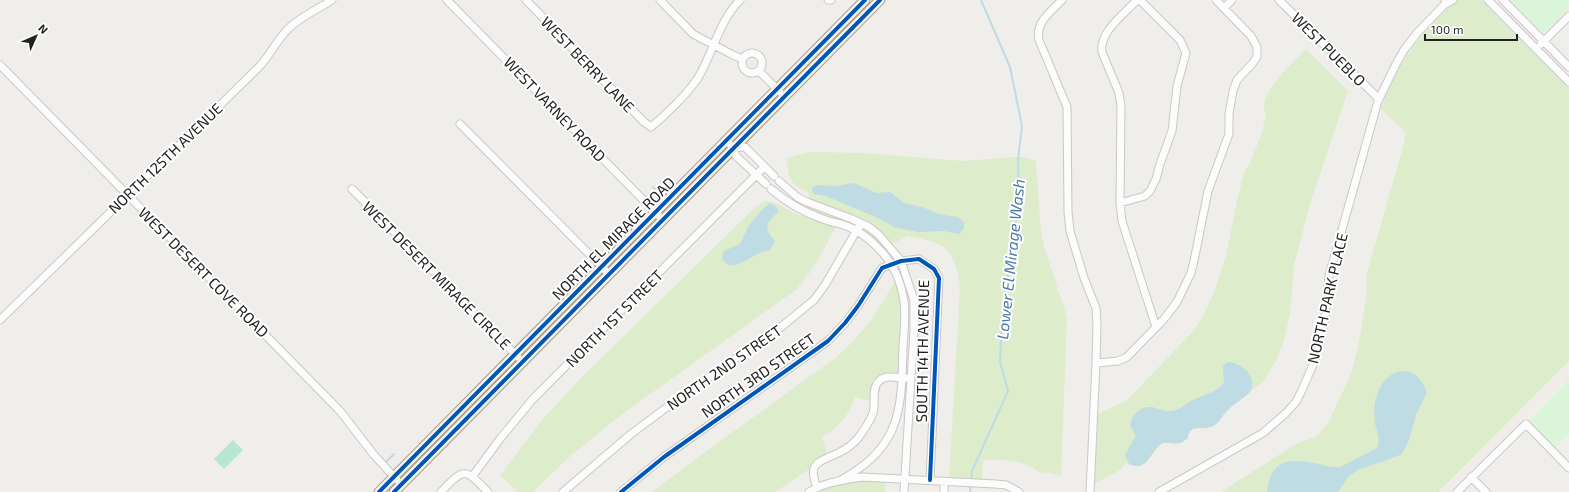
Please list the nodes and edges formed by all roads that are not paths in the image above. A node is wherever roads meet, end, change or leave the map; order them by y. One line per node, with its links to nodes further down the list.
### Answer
1 (332, 0): 37 (street, NORTH 125TH AVENUE)
2 (447, 0): 39 (street, WEST VARNEY ROAD)
3 (526, 0): 21 (street, WEST BERRY LANE)
4 (660, 0): 21 (street)
5 (740, 0): 21 (street)
6 (865, 0): 28 (main road, NORTH EL MIRAGE ROAD)
7 (880, 0): 29 (main road, NORTH EL MIRAGE ROAD)
8 (1062, 0): 51 (street)
9 (1137, 0): 38 (street)
10 (1140, 0): 38 (street)
11 (1216, 0): 18 (street)
12 (1232, 0): 18 (street)
13 (1279, 0): 30 (street, WEST PUEBLO)
14 (1453, 0): 17 (street, NORTH PARK PLACE)
15 (1488, 0): 22 (street)
16 (1503, 0): 20 (street)
17 (1445, 2): 30 (street, NORTH PARK PLACE)
18 (1224, 8): 48 (street)
19 (1569, 16): 20 (street)
20 (1544, 42): 22 (street); 25 (street)
21 (714, 45): 23 (street)
22 (1536, 49): 27 (street)
23 (742, 59): 26 (street); 26 (street)
24 (0, 65): 37 (street, WEST DESERT COVE ROAD)
25 (1569, 67)
26 (759, 71): 28 (street)
27 (1569, 82)
28 (777, 89): 29 (street); 32 (main road, NORTH EL MIRAGE ROAD)
29 (784, 97): 33 (main road, NORTH EL MIRAGE ROAD)
30 (1379, 99): 75 (street, NORTH PARK PLACE)
31 (460, 124): 45 (street)
32 (726, 140): 33 (street); 39 (main road, NORTH EL MIRAGE ROAD)
33 (733, 148): 34 (street); 35 (street); 40 (main road, NORTH EL MIRAGE ROAD)
34 (764, 166): 35 (street, NORTH 1ST STREET); 41 (street)
35 (755, 175): 42 (street); 56 (street, NORTH 1ST STREET)
36 (352, 189): 49 (street, WEST DESERT MIRAGE CIRCLE)
37 (127, 195): 47 (street, NORTH 125TH AVENUE); 55 (street, WEST DESERT COVE ROAD)
38 (1120, 203): 48 (street)
39 (655, 212): 40 (street, WEST VARNEY ROAD); 45 (main road, NORTH EL MIRAGE ROAD)
40 (662, 219): 46 (main road, NORTH EL MIRAGE ROAD)
41 (861, 222): 42 (street, NORTH 2ND STREET); 43 (street)
42 (856, 231): 44 (street); 68 (street, NORTH 2ND STREET)
43 (901, 261): 44 (street, SOUTH 14TH AVENUE); 53 (street); 60 (street, SOUTH 14TH AVENUE)
44 (892, 264): 52 (street); 69 (street, NORTH 3RD STREET)
45 (602, 267): 46 (street); 49 (main road, NORTH EL MIRAGE ROAD)
46 (609, 274): 50 (main road, NORTH EL MIRAGE ROAD)
47 (0, 320)
48 (1156, 327): 51 (street)
49 (515, 354): 50 (street, WEST DESERT MIRAGE CIRCLE); 55 (main road, NORTH EL MIRAGE ROAD)
50 (522, 361): 62 (main road, NORTH EL MIRAGE ROAD)
51 (1096, 363): 74 (street)
52 (902, 378): 53 (street); 59 (street); 63 (street)
53 (910, 378): 58 (street)
54 (1569, 468): 57 (street)
55 (394, 477): 62 (street, WEST DESERT COVE ROAD); 64 (main road, NORTH EL MIRAGE ROAD)
56 (472, 477): 66 (street); 67 (street)
57 (1471, 478): 76 (street); 77 (street)
58 (905, 479): 59 (street); 60 (street); 71 (street)
59 (841, 480): 63 (street)
60 (930, 480): 61 (street)
61 (944, 482): 72 (street); 73 (street)
62 (401, 485): 65 (main road, NORTH EL MIRAGE ROAD)
63 (816, 487): 70 (street)
64 (379, 492)
65 (394, 492)
66 (441, 492)
67 (488, 492)
68 (563, 492)
69 (621, 492)
70 (809, 492)
71 (904, 492)
72 (944, 492)
73 (1019, 492)
74 (1090, 492)
75 (1159, 492)
76 (1457, 492)
77 (1486, 492)

